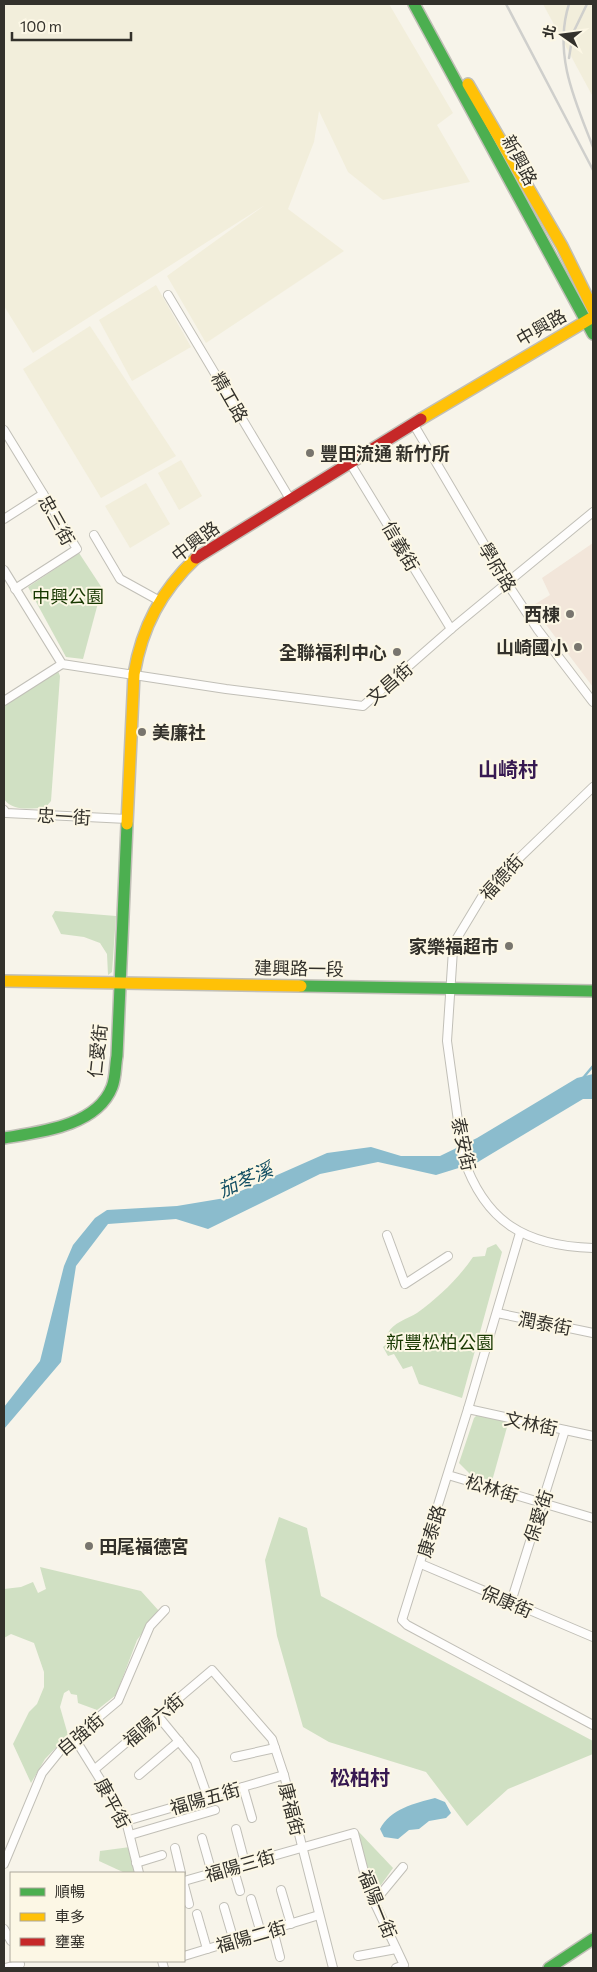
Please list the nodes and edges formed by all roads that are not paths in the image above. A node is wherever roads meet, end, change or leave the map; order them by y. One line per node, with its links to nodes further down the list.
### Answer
1 (414, 4): 5 (street, 新興路)
2 (422, 4): 4 (street, 新興路)
3 (168, 296): 11 (street, 精工路)
4 (593, 309)
5 (590, 319): 6 (street, 新興路); 7 (street, 中興路)
6 (593, 334)
7 (414, 425): 9 (street, 中興路); 16 (street, 學府路)
8 (4, 430): 10 (street, 忠三街)
9 (350, 463): 11 (street, 中興路); 19 (street, 信義街)
10 (43, 494): 13 (street); 17 (street, 忠三街)
11 (290, 499): 18 (street, 中興路)
12 (593, 512): 16 (street, 文昌街)
13 (4, 519)
14 (94, 535): 18 (street)
15 (4, 570): 17 (street)
16 (507, 583): 19 (street, 文昌街); 23 (street, 學府路)
17 (15, 589): 20 (street)
18 (158, 600): 21 (street, 中興路)
19 (452, 629): 21 (street, 文昌街)
20 (62, 664): 21 (street, 文昌街); 22 (street)
21 (134, 674): 26 (street, 中興路)
22 (4, 701)
23 (593, 702)
24 (593, 787): 29 (street, 福德街)
25 (4, 810): 26 (street, 忠一街)
26 (127, 819): 28 (street, 中興路)
27 (4, 981): 28 (street, 建興路一段)
28 (120, 984): 29 (street, 建興路一段); 31 (street, 仁愛街)
29 (450, 990): 30 (street, 建興路一段); 32 (street, 泰安街)
30 (593, 991)
31 (4, 1138)
32 (520, 1233): 34 (street, 泰安街); 36 (street, 康泰路)
33 (388, 1235): 35 (street)
34 (593, 1248)
35 (448, 1256)
36 (497, 1313): 37 (street, 潤泰街); 38 (street, 康泰路)
37 (593, 1332)
38 (468, 1409): 39 (street, 文林街); 41 (street, 康泰路)
39 (565, 1430): 40 (street, 文林街); 42 (street, 保愛街)
40 (593, 1436)
41 (448, 1475): 42 (street, 松林街); 44 (street, 康泰路)
42 (542, 1503): 43 (street, 松林街); 45 (street, 保愛街)
43 (593, 1518)
44 (421, 1564): 45 (street, 保康街); 50 (street, 康泰路)
45 (511, 1602): 47 (street, 保康街)
46 (165, 1610): 51 (street, 自強街)
47 (593, 1638)
48 (212, 1670): 49 (street, 福陽六街); 53 (street, 康福街)
49 (158, 1716): 52 (street); 55 (street, 福陽六街)
50 (593, 1725)
51 (75, 1739): 55 (street, 康平街); 72 (street, 自強街)
52 (179, 1742): 56 (street); 59 (street)
53 (275, 1748): 54 (street); 57 (street, 康福街)
54 (235, 1757)
55 (95, 1769): 62 (street, 康平街)
56 (139, 1775)
57 (284, 1775): 58 (street, 福陽五街); 67 (street, 康福街)
58 (243, 1787): 59 (street, 福陽五街); 61 (street)
59 (208, 1798): 62 (street, 福陽五街)
60 (215, 1810): 65 (street)
61 (252, 1818)
62 (126, 1820): 65 (street, 康平街)
63 (236, 1829): 71 (street)
64 (354, 1833): 67 (street, 福陽三街); 96 (street, 福陽一街)
65 (130, 1834): 70 (street, 康平街)
66 (202, 1838): 77 (street)
67 (302, 1847): 71 (street, 福陽三街); 87 (street, 康福街)
68 (175, 1848): 76 (street)
69 (162, 1855): 70 (street)
70 (136, 1863): 75 (street, 康平街)
71 (245, 1863): 73 (street, 福陽三街)
72 (4, 1864)
73 (233, 1867): 77 (street, 福陽三街); 81 (street)
74 (403, 1867): 82 (street)
75 (139, 1872)
76 (181, 1872)
77 (212, 1873): 78 (street, 福陽三街)
78 (185, 1883)
79 (185, 1886): 84 (street)
80 (281, 1890): 88 (street)
81 (240, 1891)
82 (379, 1896)
83 (251, 1899): 91 (street)
84 (190, 1904)
85 (224, 1907): 94 (street)
86 (197, 1914): 95 (street)
87 (319, 1915): 88 (street, 福陽二街); 102 (street, 康福街)
88 (291, 1924): 90 (street, 福陽二街)
89 (4, 1929): 93 (street)
90 (273, 1930): 91 (street, 福陽二街); 99 (street)
91 (260, 1933): 94 (street, 福陽二街)
92 (593, 1939): 104 (street)
93 (8, 1940)
94 (234, 1941): 95 (street, 福陽二街)
95 (207, 1949): 97 (street, 福陽二街)
96 (396, 1949): 98 (street); 103 (street, 福陽一街)
97 (185, 1956)
98 (358, 1956)
99 (280, 1957)
100 (20, 1964): 101 (street)
101 (5, 1968)
102 (333, 1968)
103 (396, 1968)
104 (549, 1968)

